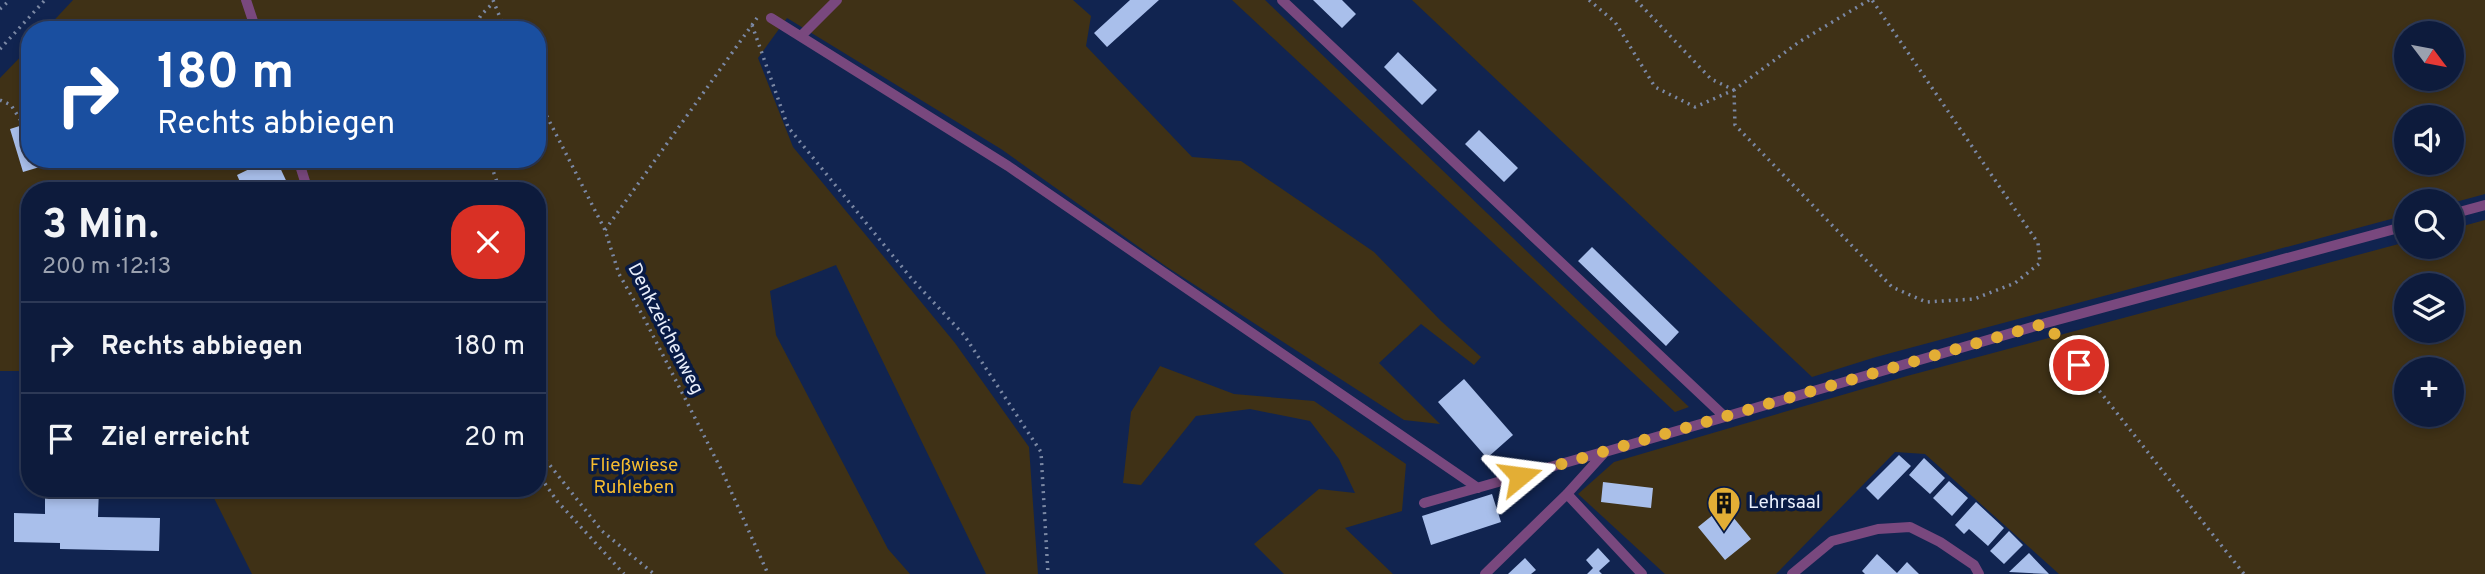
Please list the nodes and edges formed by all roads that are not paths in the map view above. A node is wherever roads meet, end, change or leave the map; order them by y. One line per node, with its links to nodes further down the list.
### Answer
1 (246, 0): 5 (lane)
2 (837, 0): 6 (lane)
3 (1282, 0): 10 (lane)
4 (771, 18): 6 (lane)
5 (253, 21)
6 (801, 36): 12 (lane)
7 (2485, 205): 8 (lane)
8 (2464, 211)
9 (2394, 229): 10 (lane)
10 (1724, 416): 11 (lane)
11 (1605, 452): 12 (lane); 13 (lane)
12 (1478, 488): 14 (lane)
13 (1567, 494): 15 (lane); 16 (lane)
14 (1423, 503)
15 (1485, 574)
16 (1642, 574)
17 (1792, 574): 18 (lane)
18 (1979, 574)

